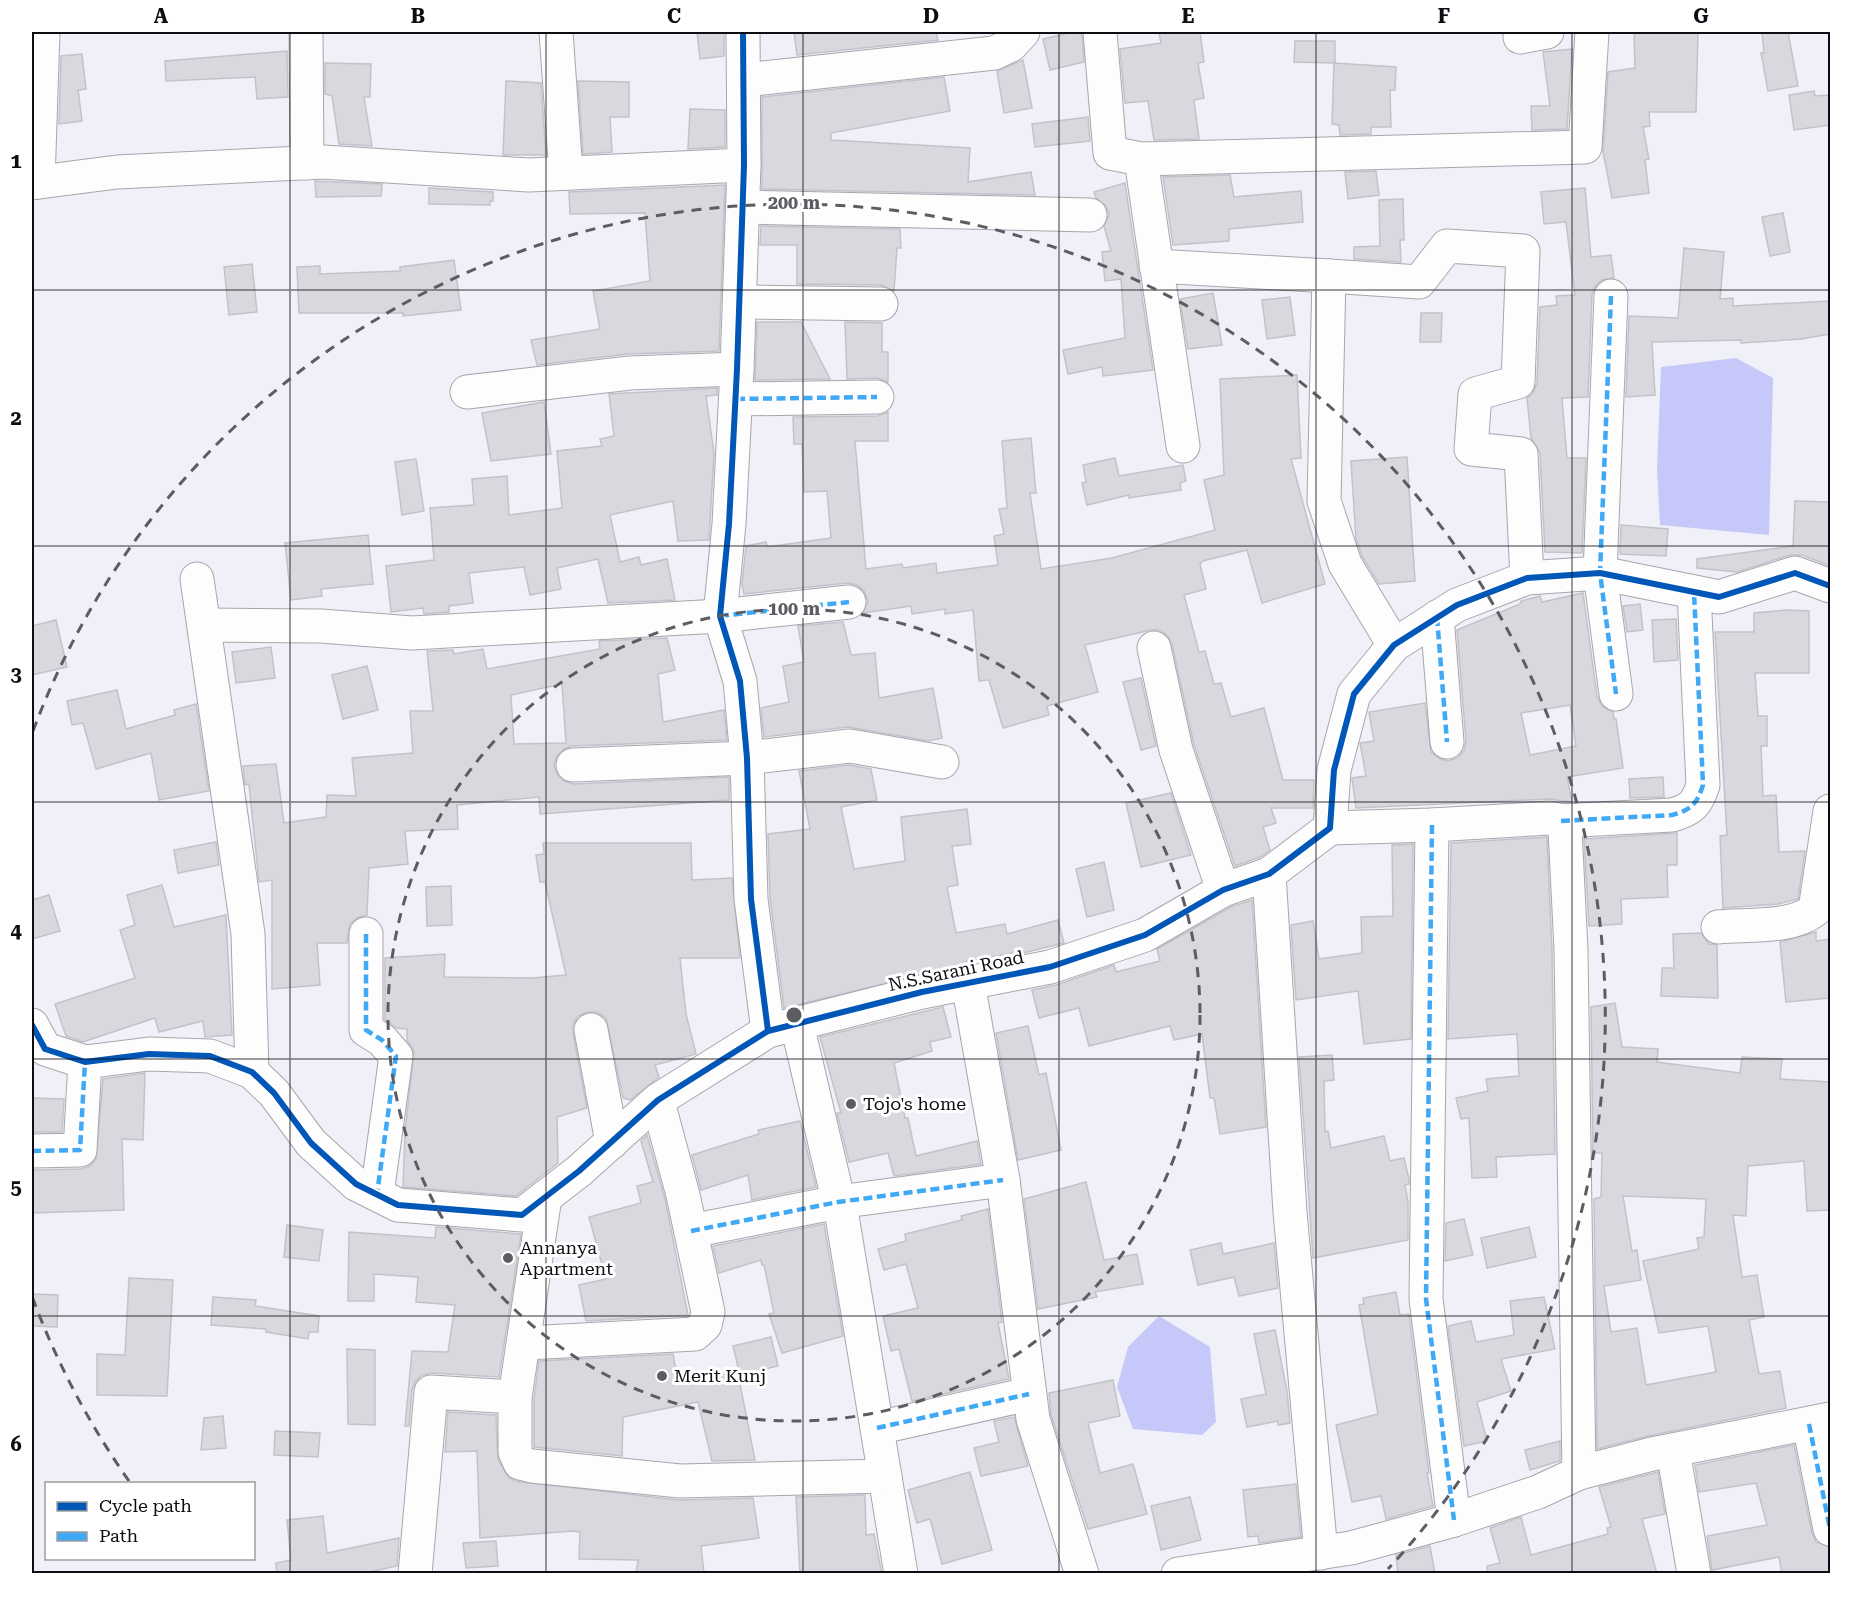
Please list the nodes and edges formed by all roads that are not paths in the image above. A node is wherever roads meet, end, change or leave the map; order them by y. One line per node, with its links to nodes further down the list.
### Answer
1 (43, 32): 13 (street)
2 (306, 32): 10 (street)
3 (555, 32): 12 (street)
4 (743, 32): 8 (street)
5 (1023, 32): 8 (street)
6 (1100, 32): 9 (street)
7 (1592, 32): 9 (street)
8 (744, 80): 11 (street)
9 (1141, 159): 16 (street)
10 (307, 163): 12 (street); 13 (street)
11 (744, 165): 12 (street); 14 (street)
12 (566, 173)
13 (35, 182)
14 (743, 207): 15 (street); 19 (street)
15 (1090, 214)
16 (1156, 266): 17 (street); 24 (street)
17 (1329, 276): 26 (street); 34 (street)
18 (1611, 296): 25 (street)
19 (740, 302): 20 (street); 21 (street)
20 (881, 304)
21 (736, 384): 22 (street); 23 (street); 31 (street)
22 (466, 392)
23 (877, 397)
24 (1183, 446)
25 (1600, 573): 26 (street); 29 (street); 36 (street)
26 (1527, 578): 32 (street)
27 (197, 579): 33 (street)
28 (1830, 586): 29 (street)
29 (1695, 592): 42 (street)
30 (849, 602): 31 (street)
31 (720, 616): 33 (street); 38 (street)
32 (1437, 617): 34 (street); 37 (street)
33 (205, 625): 54 (street)
34 (1394, 645): 44 (street)
35 (1154, 648): 46 (street)
36 (1616, 694)
37 (1447, 742)
38 (747, 758): 39 (street); 40 (street); 51 (street)
39 (942, 762)
40 (573, 765)
41 (1830, 811): 47 (street)
42 (1561, 821): 43 (street); 69 (street)
43 (1432, 825): 44 (street); 71 (street)
44 (1330, 828): 45 (street, N.S.Sarani Road)
45 (1269, 874): 46 (street, N.S.Sarani Road); 73 (street)
46 (1223, 890): 49 (street, N.S.Sarani Road)
47 (1718, 927)
48 (366, 934): 59 (street)
49 (968, 983): 51 (street, N.S.Sarani Road); 58 (street)
50 (32, 1025): 53 (street, N.S.Sarani Road)
51 (783, 1027): 55 (street, N.S.Sarani Road); 61 (street)
52 (591, 1030): 56 (street)
53 (85, 1062): 54 (street, N.S.Sarani Road); 57 (street)
54 (252, 1072): 59 (street, N.S.Sarani Road)
55 (658, 1102): 56 (street, N.S.Sarani Road); 62 (street)
56 (612, 1142): 60 (street, N.S.Sarani Road)
57 (32, 1151)
58 (1003, 1180): 61 (street); 64 (street)
59 (376, 1194): 60 (street, N.S.Sarani Road)
60 (545, 1197): 63 (street)
61 (838, 1202): 62 (street); 67 (street)
62 (691, 1231): 63 (street)
63 (526, 1343): 65 (street)
64 (1029, 1394): 67 (street); 76 (street)
65 (515, 1397): 70 (street); 74 (street)
66 (1820, 1421): 68 (street); 72 (street)
67 (877, 1428): 70 (street)
68 (1672, 1450): 69 (street); 78 (street)
69 (1579, 1473): 71 (street)
70 (885, 1476): 75 (street)
71 (1454, 1520): 73 (street)
72 (1830, 1529)
73 (1321, 1553): 77 (street)
74 (415, 1574)
75 (901, 1574)
76 (1082, 1574)
77 (1178, 1574)
78 (1694, 1574)

